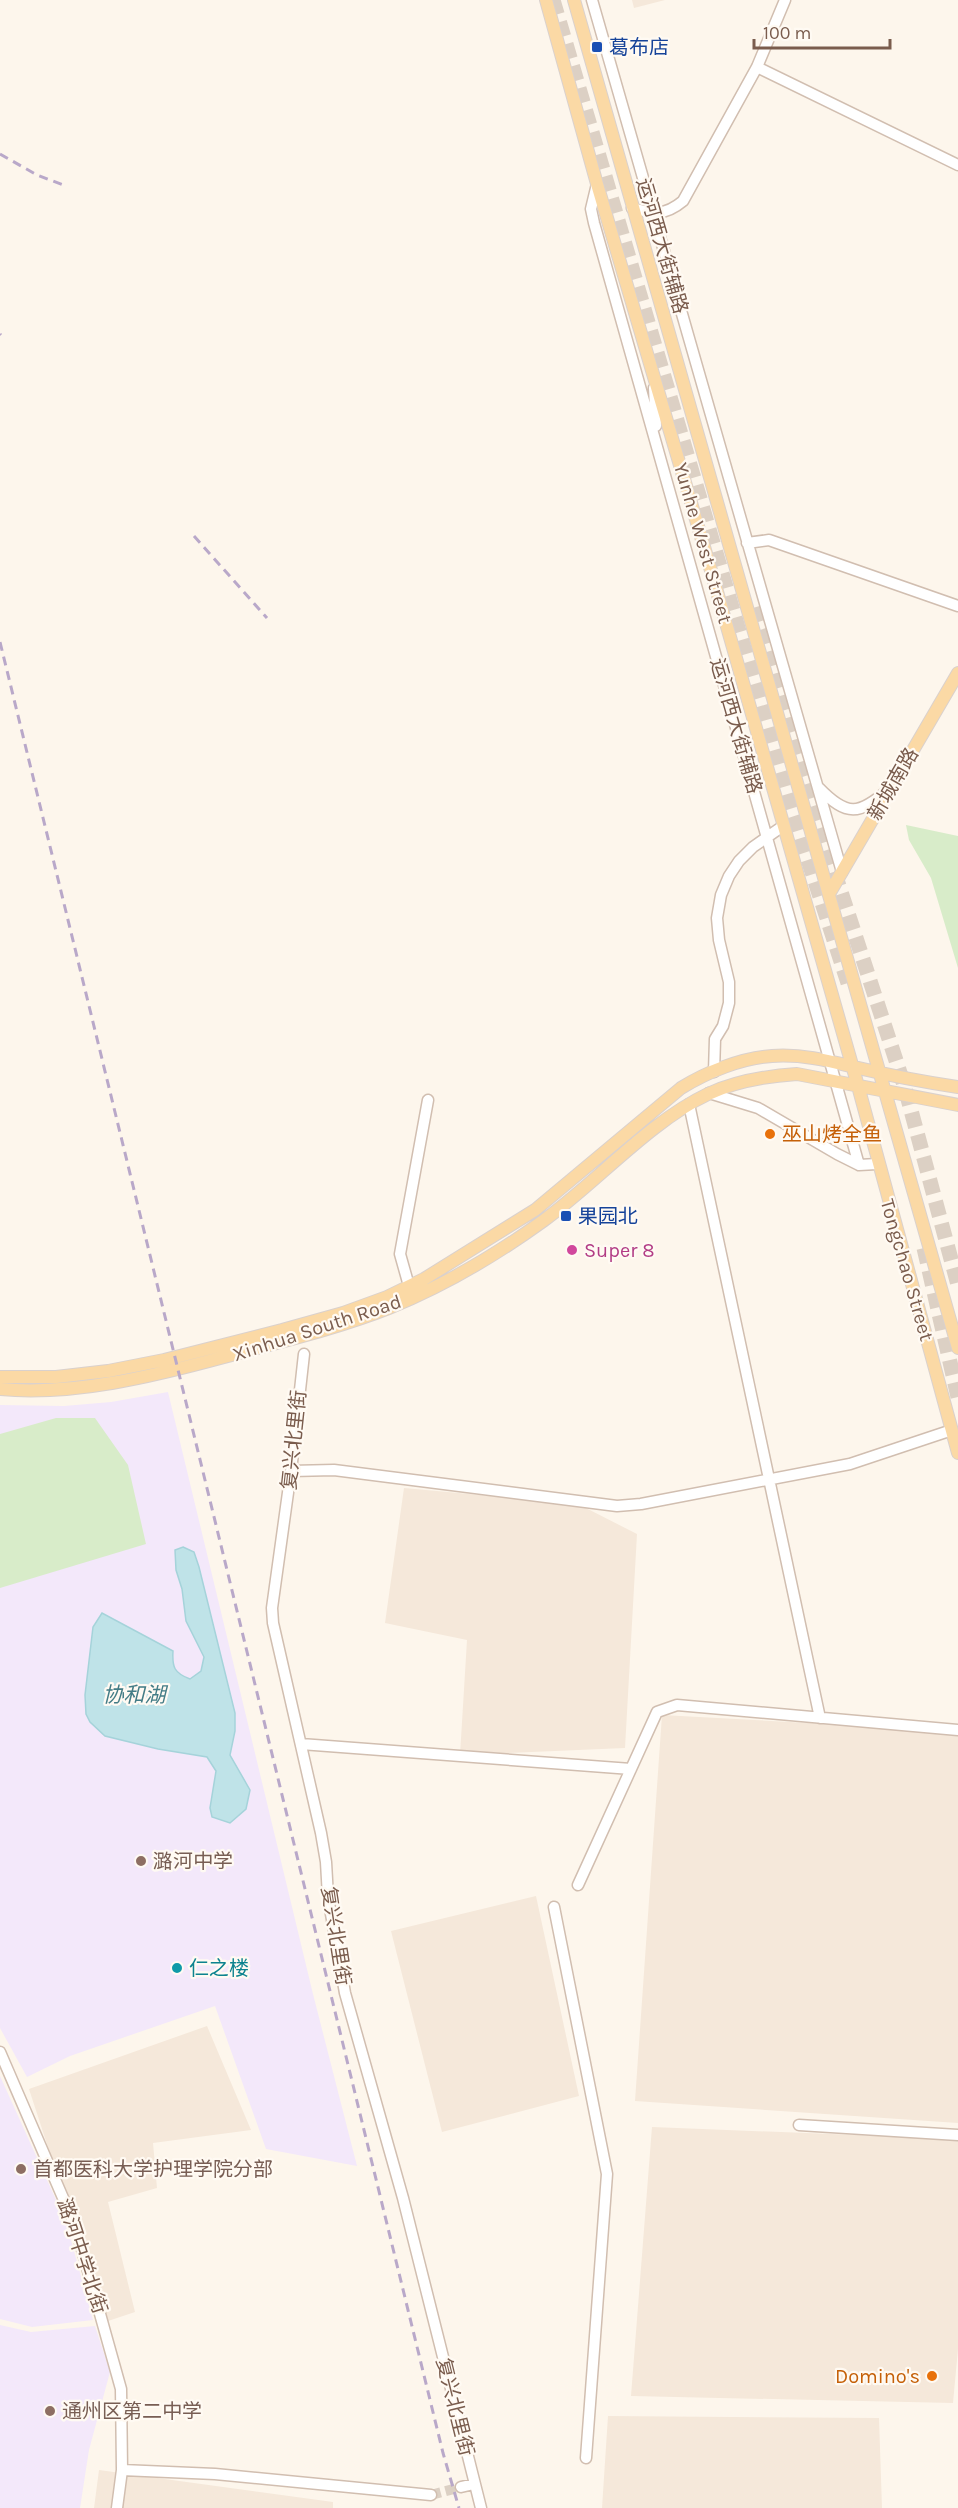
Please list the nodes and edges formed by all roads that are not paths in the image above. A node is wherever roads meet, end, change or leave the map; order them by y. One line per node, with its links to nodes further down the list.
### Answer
1 (546, 0): 7 (main road, Yunhe West Street)
2 (574, 0): 8 (main road, Yunhe West Street)
3 (592, 0): 9 (street, 运河西大街辅路)
4 (786, 0): 5 (street)
5 (757, 67): 6 (street); 9 (street)
6 (958, 165)
7 (597, 184): 10 (main road, Yunhe West Street); 11 (street, 运河西大街辅路)
8 (632, 208): 9 (street); 20 (main road, Yunhe West Street)
9 (653, 214): 12 (street, 运河西大街辅路)
10 (653, 372): 11 (street); 17 (main road, Yunhe West Street)
11 (656, 444): 18 (street, 运河西大街辅路)
12 (747, 543): 13 (street); 15 (street, 运河西大街辅路)
13 (958, 606)
14 (958, 674): 16 (main road, 新城南路)
15 (816, 785): 16 (street); 19 (street, 运河西大街辅路)
16 (891, 788): 19 (main road, 新城南路)
17 (783, 826): 18 (street); 22 (main road, Yunhe West Street)
18 (768, 838): 21 (street, 运河西大街辅路); 23 (street)
19 (842, 872): 20 (main road, 新城南路)
20 (829, 894): 24 (main road, Yunhe West Street)
21 (829, 1059): 22 (main road, Xinhua South Road); 23 (main road, Xinhua South Road); 25 (street, 运河西大街辅路)
22 (852, 1066): 24 (main road, Xinhua South Road); 26 (main road, Yunhe West Street)
23 (714, 1072): 35 (main road, Xinhua South Road)
24 (881, 1072): 27 (main road, Xinhua South Road); 28 (main road, Tongchao Street)
25 (835, 1081): 26 (main road, Xinhua South Road); 29 (main road, Xinhua South Road); 34 (street, 运河西大街辅路)
26 (858, 1086): 28 (main road, Xinhua South Road); 33 (main road, Tongchao Street)
27 (958, 1087)
28 (886, 1092): 32 (main road, Xinhua South Road); 36 (main road, Tongchao Street)
29 (709, 1093): 31 (main road, Xinhua South Road); 34 (street)
30 (428, 1100): 35 (street)
31 (689, 1104): 39 (main road, Xinhua South Road); 43 (street)
32 (958, 1105)
33 (878, 1164): 34 (street); 40 (main road, Tongchao Street)
34 (859, 1165)
35 (409, 1286): 38 (main road, Xinhua South Road)
36 (958, 1348)
37 (304, 1354): 42 (street, 复兴北里街)
38 (0, 1377)
39 (0, 1389)
40 (951, 1430): 41 (main road, Tongchao Street); 43 (street)
41 (958, 1453)
42 (291, 1471): 43 (street); 46 (street, 复兴北里街)
43 (769, 1478): 44 (street)
44 (820, 1718): 45 (street); 47 (street)
45 (958, 1730)
46 (301, 1744): 47 (street); 55 (street, 复兴北里街)
47 (631, 1770): 48 (street)
48 (578, 1885)
49 (554, 1907): 53 (street)
50 (0, 2052): 54 (street, 潞河中学北街)
51 (799, 2125): 52 (street)
52 (958, 2135)
53 (586, 2458)
54 (122, 2470): 57 (street); 58 (street, 潞河中学北街)
55 (474, 2484): 56 (street); 59 (street, 复兴北里街)
56 (461, 2487)
57 (431, 2494)
58 (117, 2508)
59 (481, 2508)

